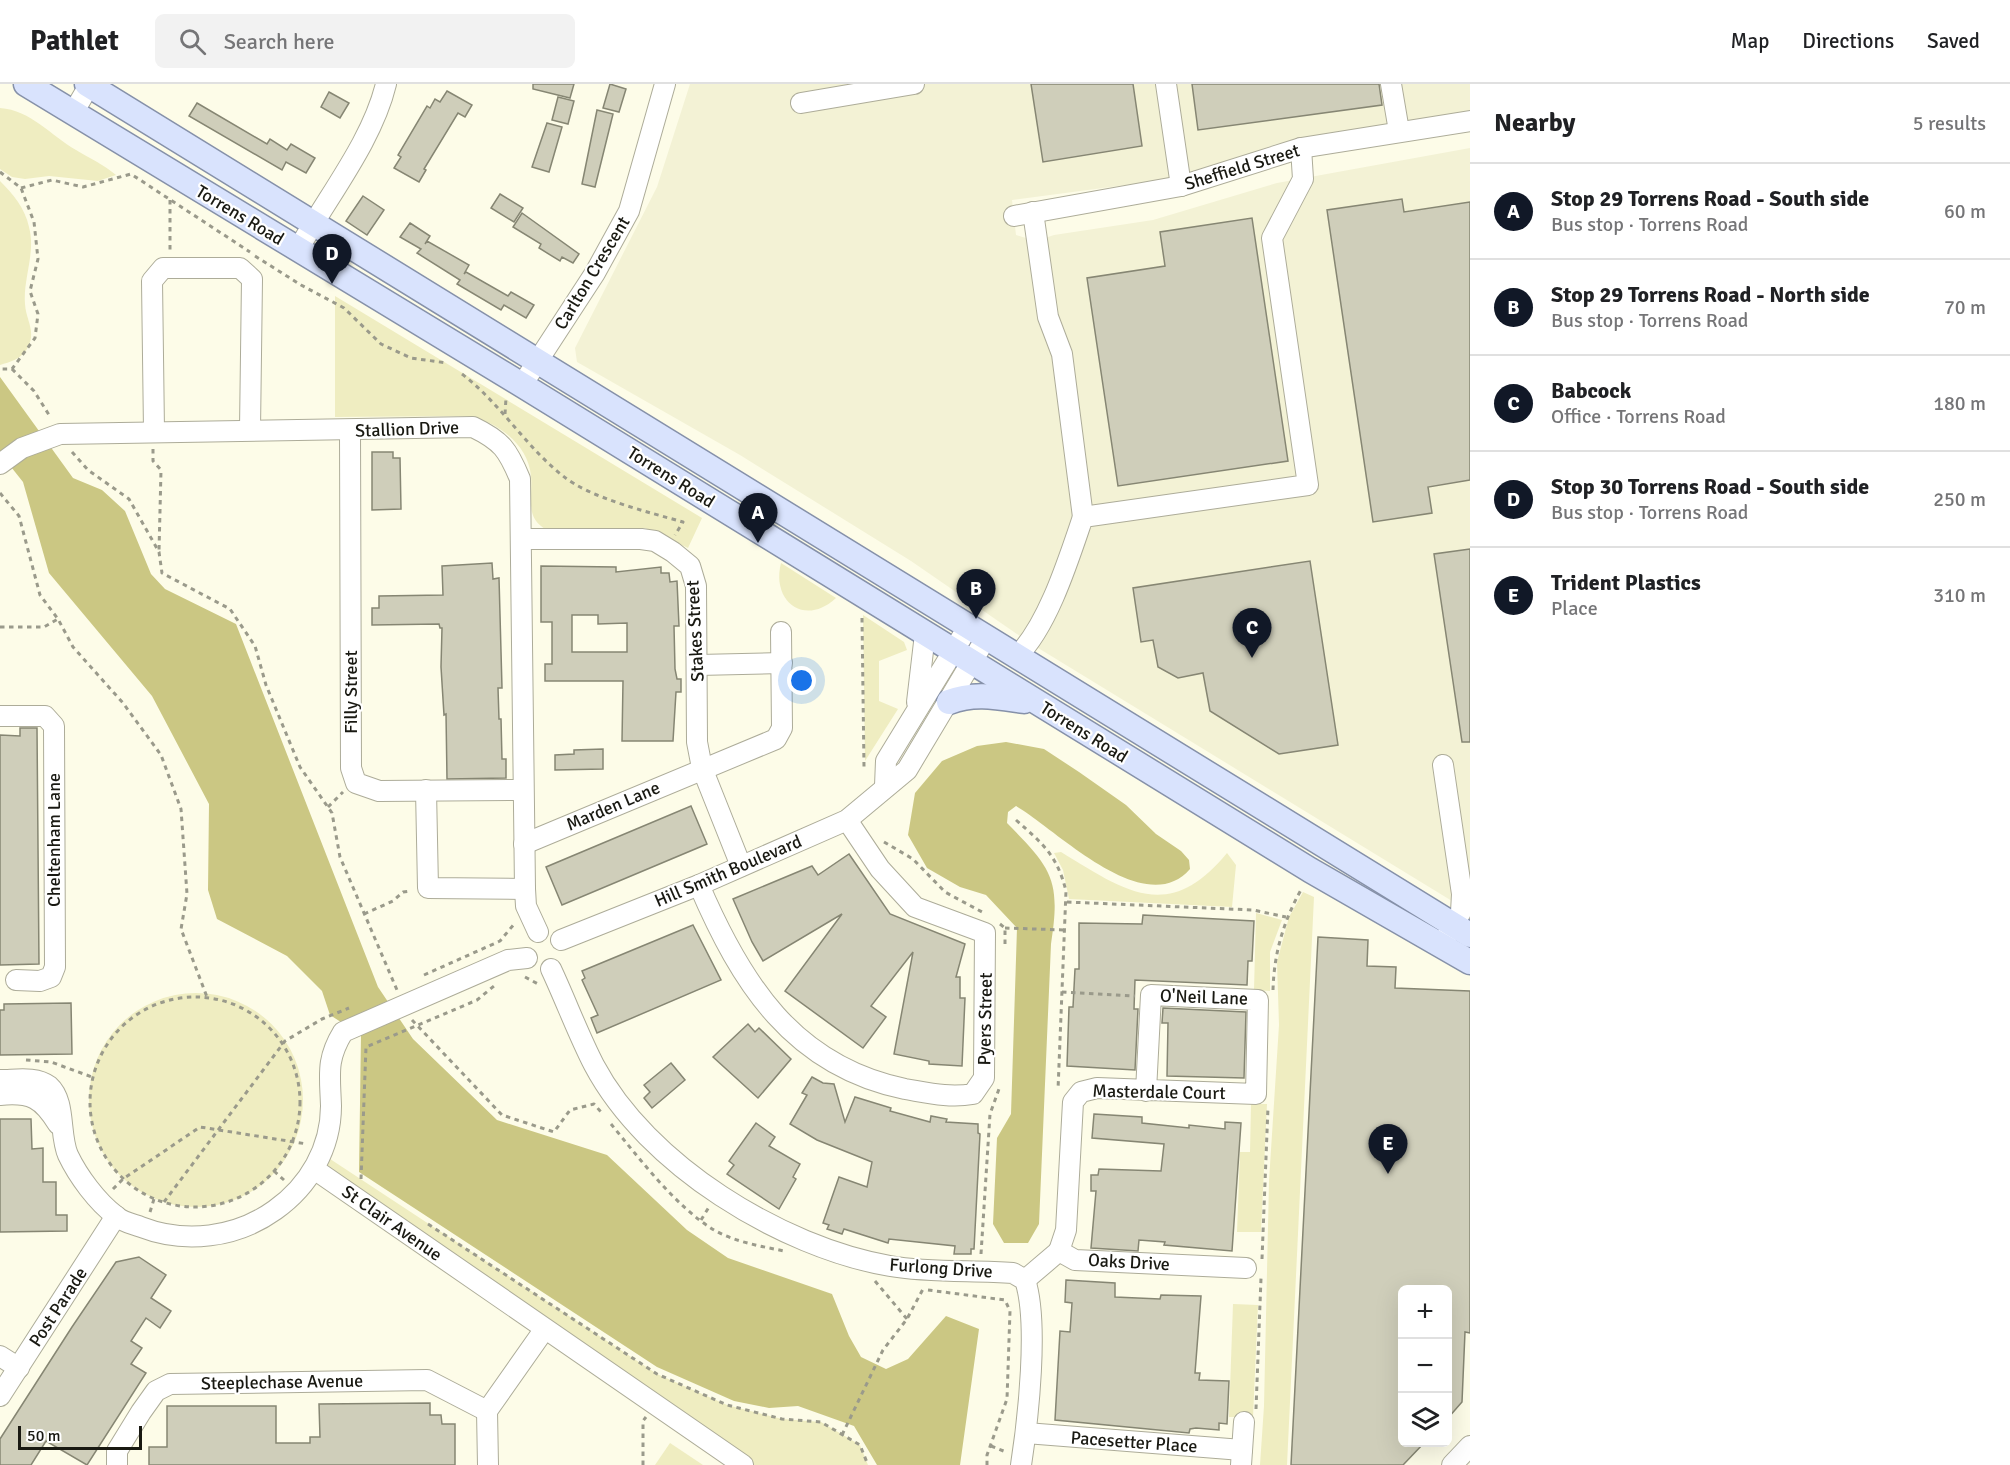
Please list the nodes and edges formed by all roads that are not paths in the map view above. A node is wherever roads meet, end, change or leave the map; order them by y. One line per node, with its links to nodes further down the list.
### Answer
1 (26, 84): 9 (main road, Torrens Road)
2 (89, 84): 9 (street); 14 (main road, Torrens Road)
3 (386, 84): 14 (street)
4 (665, 84): 16 (street, Carlton Crescent)
5 (914, 84): 8 (street)
6 (1166, 84): 13 (street)
7 (1391, 84): 11 (street)
8 (801, 103)
9 (73, 113): 15 (main road, Torrens Road)
10 (1470, 121): 11 (street, Sheffield Street)
11 (1399, 131): 12 (street, Sheffield Street)
12 (1301, 148): 13 (street, Sheffield Street); 22 (street)
13 (1181, 186): 22 (street, Sheffield Street)
14 (313, 224): 15 (street); 16 (main road, Torrens Road)
15 (298, 250): 17 (main road, Torrens Road)
16 (536, 363): 17 (street, Carlton Crescent); 25 (main road, Torrens Road)
17 (522, 385): 26 (main road, Torrens Road)
18 (250, 429): 19 (street, Stallion Drive); 20 (street, Stallion Drive); 20 (street)
19 (350, 431): 23 (street, Stallion Drive); 38 (street, Filly Street)
20 (154, 437): 21 (street, Stallion Drive)
21 (0, 464)
22 (1083, 517): 27 (street)
23 (521, 539): 30 (street, Stakes Street); 39 (street, Stallion Drive)
24 (781, 632): 29 (street, Marden Lane)
25 (977, 632): 27 (main road, Torrens Road); 28 (street, Hill Smith Boulevard)
26 (925, 634): 28 (main road, Torrens Road); 33 (street, Hill Smith Boulevard)
27 (1017, 656): 46 (main road, Torrens Road)
28 (962, 657): 31 (street, Hill Smith Boulevard); 32 (main road, Torrens Road); 33 (street, Hill Smith Boulevard)
29 (782, 663): 30 (street); 36 (street, Marden Lane)
30 (698, 665): 36 (street, Stakes Street)
31 (949, 702): 32 (main road); 37 (street, Hill Smith Boulevard)
32 (1038, 704): 46 (main road, Torrens Road)
33 (916, 711): 37 (street, Hill Smith Boulevard)
34 (0, 716): 51 (street, Cheltenham Lane)
35 (1443, 765): 46 (street)
36 (702, 768): 41 (street, Marden Lane); 42 (street, Stakes Street)
37 (885, 786): 40 (street, Hill Smith Boulevard)
38 (426, 790): 39 (street, Filly Street); 44 (street)
39 (523, 790): 41 (street, Stallion Drive)
40 (847, 820): 42 (street, Hill Smith Boulevard); 43 (street, Pyers Street)
41 (524, 844): 44 (street, Stallion Drive)
42 (741, 866): 43 (street, Hill Smith Boulevard)
43 (699, 885): 47 (street, Hill Smith Boulevard)
44 (525, 889): 45 (street, Stallion Drive)
45 (538, 932): 47 (street); 48 (street)
46 (1455, 935): 49 (main road, Torrens Road)
47 (561, 940): 50 (street)
48 (527, 958): 50 (street); 57 (street)
49 (1470, 962)
50 (551, 969): 61 (street, Furlong Drive)
51 (16, 980)
52 (0, 1080): 56 (street)
53 (1146, 1090): 55 (street, Masterdale Court); 55 (street, O'Neil Lane); 59 (street, Masterdale Court)
54 (0, 1095): 56 (street)
55 (1262, 1100)
56 (61, 1129): 58 (street)
57 (318, 1161): 58 (street); 62 (street, St Clair Avenue)
58 (116, 1216): 64 (street, Post Parade)
59 (1059, 1251): 60 (street, Oaks Drive); 61 (street)
60 (1256, 1266)
61 (1025, 1280): 68 (street)
62 (544, 1330): 66 (street); 74 (street, St Clair Avenue)
63 (0, 1356): 64 (street)
64 (19, 1368): 65 (street, Post Parade)
65 (0, 1396)
66 (487, 1411): 72 (street, Steeplechase Avenue); 73 (street)
67 (1250, 1421): 70 (street, Pacesetter Place)
68 (1026, 1433): 70 (street, Pacesetter Place); 71 (street)
69 (1470, 1446): 75 (street)
70 (1241, 1458)
71 (1016, 1459)
72 (117, 1465)
73 (488, 1465)
74 (743, 1465)
75 (1452, 1465)

